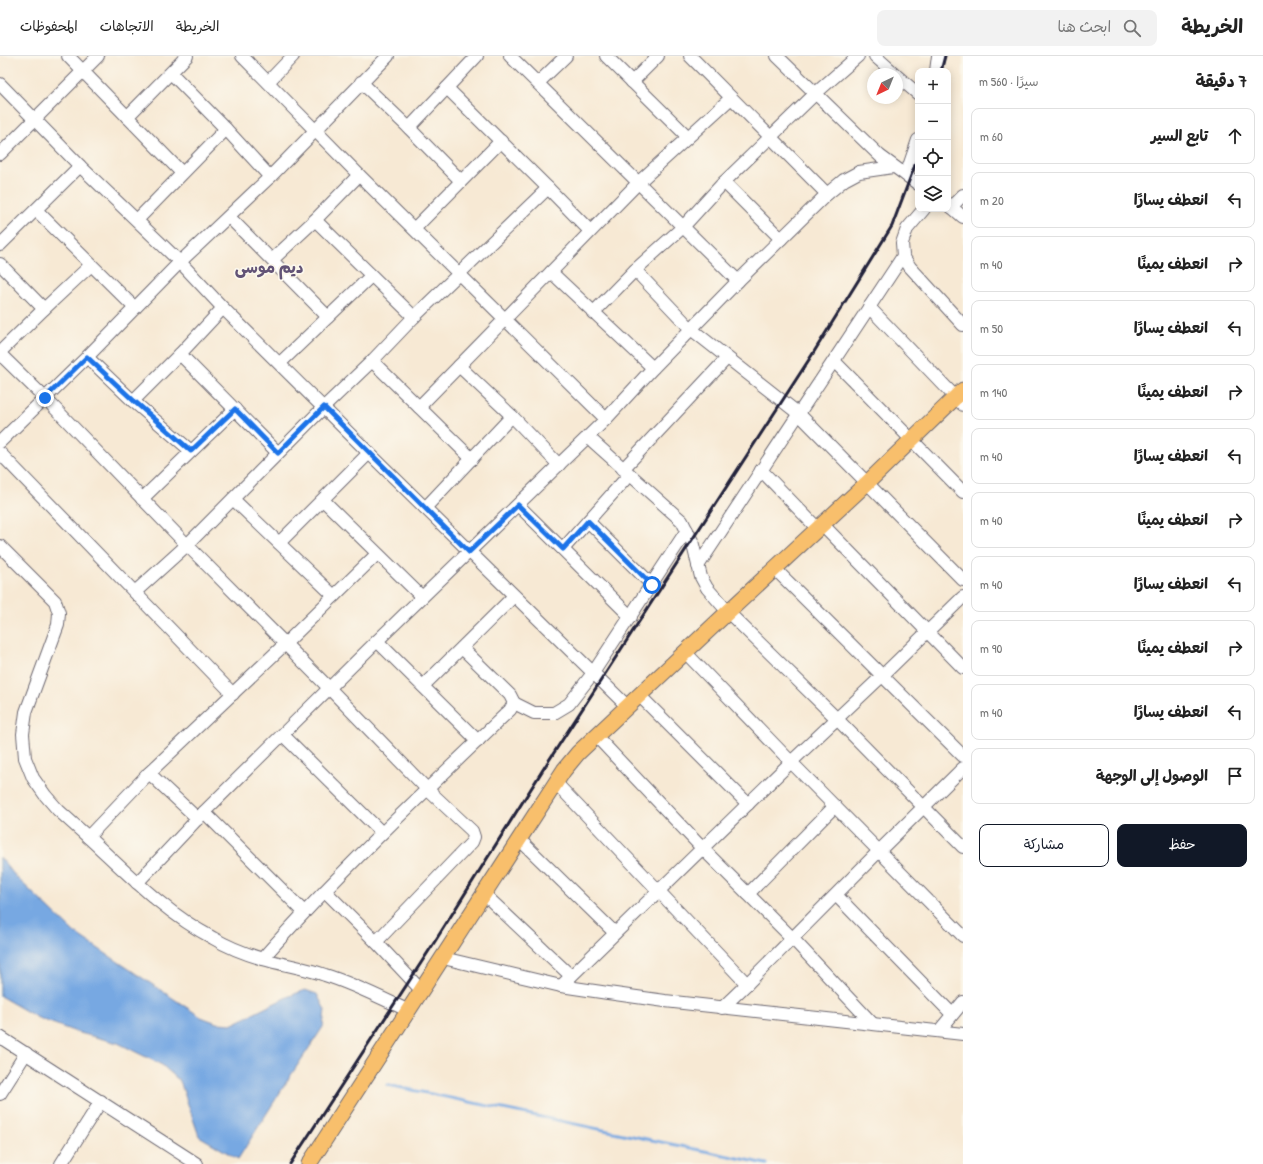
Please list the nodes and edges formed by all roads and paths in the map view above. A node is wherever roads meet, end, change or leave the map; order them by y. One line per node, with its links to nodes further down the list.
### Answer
1 (68, 56): 19 (street)
2 (98, 56): 19 (street)
3 (187, 56): 20 (street)
4 (242, 56): 22 (street)
5 (293, 56): 22 (street)
6 (388, 56): 23 (street)
7 (477, 56): 27 (street)
8 (510, 56): 25 (street)
9 (566, 56): 25 (street)
10 (606, 56): 24 (street)
11 (658, 56): 24 (street)
12 (690, 56): 30 (street)
13 (777, 56): 29 (street)
14 (858, 56): 29 (street)
15 (875, 56): 17 (street)
16 (938, 56): 18 (street)
17 (888, 68)
18 (936, 68)
19 (82, 71): 31 (street); 32 (street)
20 (171, 73): 31 (street); 34 (street)
21 (903, 81): 28 (street)
22 (268, 82): 35 (street)
23 (361, 82): 33 (street); 35 (street)
24 (632, 82): 36 (street)
25 (538, 83): 48 (street)
26 (0, 84): 32 (street)
27 (447, 88): 33 (street); 38 (street)
28 (915, 91)
29 (816, 93): 37 (street); 42 (street)
30 (731, 98): 36 (street); 37 (street)
31 (127, 117): 43 (street)
32 (35, 120): 40 (street); 41 (street)
33 (409, 128): 47 (street)
34 (226, 129): 43 (street); 46 (street)
35 (315, 130): 44 (street); 46 (street)
36 (688, 137): 48 (street)
37 (771, 137): 49 (street); 52 (street)
38 (501, 141): 47 (street); 51 (street)
39 (915, 149): 45 (street)
40 (0, 154)
41 (80, 166): 56 (street); 60 (street)
42 (893, 167): 45 (street); 52 (street)
43 (182, 173): 60 (street)
44 (359, 175): 61 (street); 63 (street)
45 (906, 175): 50 (street)
46 (270, 177): 58 (street)
47 (461, 182): 63 (street)
48 (639, 182): 62 (street); 64 (street)
49 (724, 182): 62 (street); 65 (street)
50 (915, 182)
51 (548, 188): 64 (street); 74 (street)
52 (827, 194): 65 (street)
53 (963, 195): 54 (street)
54 (951, 205)
55 (951, 207): 59 (street)
56 (36, 210): 66 (street); 71 (street)
57 (921, 212): 67 (street)
58 (229, 217): 68 (street); 69 (street)
59 (963, 217)
60 (137, 220): 69 (street)
61 (315, 220): 68 (street); 75 (street)
62 (683, 227): 72 (street); 76 (street)
63 (414, 229): 74 (street)
64 (590, 231): 73 (street)
65 (781, 239): 76 (street)
66 (0, 245)
67 (903, 256): 77 (street); 85 (street)
68 (272, 260): 82 (street)
69 (180, 262): 78 (street); 79 (street)
70 (0, 264): 80 (street)
71 (91, 265): 78 (street); 80 (street)
72 (636, 270): 81 (street); 86 (street)
73 (551, 272): 81 (street); 84 (street)
74 (459, 273): 83 (street); 84 (street)
75 (371, 276): 82 (street); 83 (street)
76 (738, 281): 86 (street)
77 (869, 307): 92 (street); 96 (street)
78 (135, 308): 89 (street)
79 (223, 308): 88 (street); 93 (street)
80 (44, 309): 87 (street)
81 (594, 313): 95 (street)
82 (328, 317): 93 (street)
83 (414, 317): 91 (street)
84 (505, 320): 94 (street); 104 (street)
85 (963, 325)
86 (691, 329): 90 (street); 95 (street)
87 (0, 353): 97 (street)
88 (180, 354): 98 (street); 101 (street)
89 (87, 357): 97 (street); 98 (street)
90 (727, 358): 102 (street); 115 (street)
91 (372, 361): 99 (street); 100 (street)
92 (834, 361): 102 (street); 106 (street)
93 (280, 363): 99 (street)
94 (460, 366): 100 (street); 103 (street)
95 (653, 368): 104 (street)
96 (960, 397): 106 (main road)
97 (45, 398): 107 (street); 118 (street)
98 (134, 401): 108 (street)
99 (324, 407): 110 (street); 111 (street)
100 (419, 407): 112 (street)
101 (235, 409): 108 (street); 110 (street)
102 (798, 414): 114 (street); 116 (street)
103 (512, 416): 112 (street); 113 (street)
104 (606, 419): 105 (street)
105 (588, 437): 113 (street); 115 (street)
106 (912, 440): 116 (main road); 117 (street)
107 (0, 442)
108 (191, 451): 118 (street)
109 (0, 453): 136 (street)
110 (278, 453): 119 (street)
111 (369, 453): 120 (street); 122 (street)
112 (472, 458): 122 (street)
113 (559, 466): 121 (street)
114 (761, 470): 124 (street); 132 (street)
115 (626, 472): 123 (street); 125 (street)
116 (867, 484): 124 (main road); 134 (street)
117 (963, 492)
118 (142, 499): 127 (street)
119 (233, 499): 126 (street); 127 (street)
120 (323, 500): 126 (street); 131 (street)
121 (518, 505): 129 (street); 130 (street)
122 (425, 508): 130 (street)
123 (588, 521): 129 (street); 135 (street)
124 (820, 527): 133 (main road); 143 (street)
125 (687, 530): 132 (street); 135 (street)
126 (278, 543): 137 (street)
127 (187, 545): 136 (street); 145 (street)
128 (0, 546): 172 (street)
129 (563, 549): 142 (street)
130 (469, 552): 138 (street); 139 (street)
131 (377, 554): 137 (street); 139 (street)
132 (698, 566): 141 (street)
133 (775, 569): 141 (main road); 150 (street)
134 (963, 580)
135 (652, 585): 142 (street)
136 (135, 592): 153 (street)
137 (334, 596): 145 (street)
138 (514, 596): 146 (street); 149 (street)
139 (422, 597): 144 (street)
140 (963, 597): 143 (street)
141 (728, 612): 147 (main road); 157 (street)
142 (631, 617): 149 (street)
143 (927, 631): 148 (street); 150 (street)
144 (377, 641): 151 (street); 152 (street)
145 (285, 644): 152 (street); 153 (street)
146 (462, 648): 151 (street); 155 (street)
147 (685, 652): 154 (main road); 162 (street)
148 (963, 668)
149 (593, 673): 155 (street); 156 (street)
150 (882, 676): 157 (street); 161 (street)
151 (423, 686): 160 (street)
152 (330, 689): 158 (street); 166 (street)
153 (233, 694): 164 (street)
154 (639, 696): 156 (main road); 167 (street)
155 (514, 703): 160 (street)
156 (627, 706): 159 (main road)
157 (837, 719): 162 (street); 169 (street)
158 (283, 735): 170 (street); 171 (street)
159 (596, 736): 165 (main road); 175 (street)
160 (478, 740): 166 (street)
161 (963, 756)
162 (790, 762): 167 (street); 168 (street)
163 (963, 768): 169 (street)
164 (149, 773): 170 (street); 172 (street)
165 (555, 782): 173 (main road); 179 (street)
166 (427, 789): 171 (street); 187 (street)
167 (748, 804): 175 (street)
168 (835, 806): 176 (street); 181 (street)
169 (924, 806): 174 (street); 176 (street)
170 (201, 816): 177 (street); 183 (street)
171 (382, 833): 178 (street)
172 (88, 837): 177 (street)
173 (519, 839): 180 (main road); 184 (street)
174 (963, 847)
175 (702, 848): 179 (street); 181 (street)
176 (879, 851): 182 (street); 185 (street)
177 (137, 883): 189 (street)
178 (325, 891): 183 (street); 187 (street)
179 (659, 892): 184 (street); 191 (street)
180 (484, 894): 188 (main road); 190 (street)
181 (748, 894): 186 (street)
182 (836, 895): 186 (street); 197 (street)
183 (304, 912): 189 (street)
184 (615, 933): 190 (street)
185 (963, 936)
186 (793, 939): 191 (street); 198 (street)
187 (376, 942): 193 (street)
188 (443, 958): 192 (street); 193 (main road)
189 (262, 959): 196 (street)
190 (571, 976): 192 (street)
191 (747, 984): 195 (street)
192 (561, 986): 195 (street)
193 (422, 990): 196 (main road)
194 (963, 1002): 197 (street)
195 (722, 1008): 198 (street)
196 (409, 1011): 207 (main road)
197 (952, 1014): 199 (street)
198 (873, 1024): 199 (street)
199 (939, 1032): 200 (street)
200 (963, 1034)
201 (0, 1037): 202 (street)
202 (26, 1053): 203 (street); 204 (street)
203 (0, 1094)
204 (101, 1101): 205 (street); 206 (street)
205 (61, 1164)
206 (198, 1164)
207 (309, 1164)

